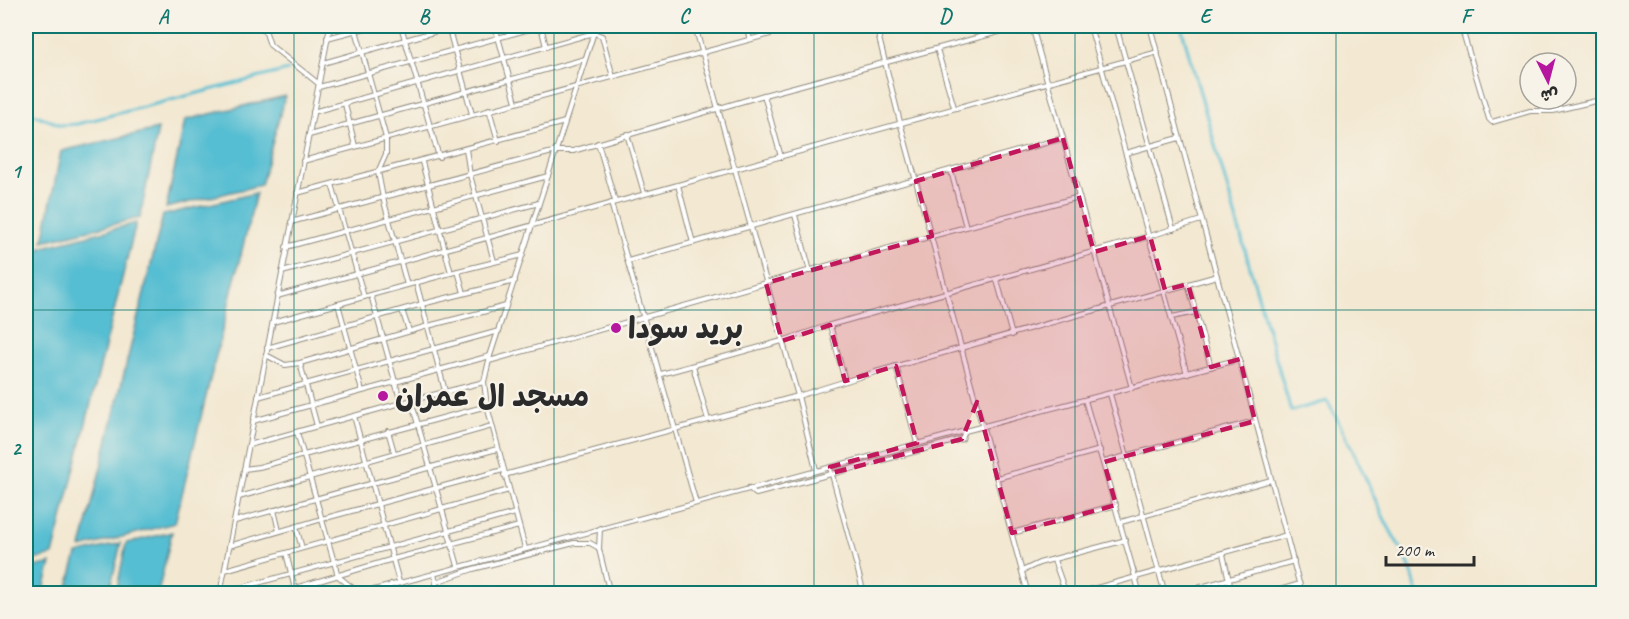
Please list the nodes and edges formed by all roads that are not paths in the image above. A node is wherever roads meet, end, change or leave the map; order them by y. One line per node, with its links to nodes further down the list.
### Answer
1 (261, 26): 47 (street)
2 (330, 26): 24 (street)
3 (373, 26): 21 (street)
4 (401, 26): 27 (street)
5 (448, 26): 6 (street); 27 (street); 29 (street)
6 (456, 26)
7 (495, 26): 25 (street)
8 (541, 26): 25 (street); 28 (street)
9 (596, 26): 23 (street)
10 (695, 26): 32 (street)
11 (746, 26): 26 (street)
12 (800, 26): 26 (street)
13 (876, 26): 38 (street)
14 (1021, 26): 30 (street)
15 (1032, 26): 46 (street)
16 (1090, 26): 40 (street)
17 (1116, 26): 22 (street)
18 (1138, 26): 22 (street)
19 (1150, 26): 33 (street)
20 (1461, 26): 52 (street)
21 (356, 30): 24 (street); 31 (street)
22 (1118, 32): 36 (street)
23 (594, 33): 28 (street); 34 (street); 43 (street)
24 (327, 38): 39 (street)
25 (498, 38): 29 (street); 35 (street)
26 (750, 39): 32 (street)
27 (405, 40): 31 (street); 37 (street)
28 (546, 47): 35 (street)
29 (455, 48): 37 (street); 41 (street)
30 (937, 49): 38 (street); 56 (street)
31 (362, 52): 39 (street); 42 (street)
32 (702, 52): 43 (street); 57 (street)
33 (1158, 52): 36 (street); 70 (street)
34 (586, 58): 44 (street); 48 (street)
35 (505, 59): 41 (street); 44 (street)
36 (1126, 60): 40 (street); 74 (street)
37 (411, 61): 42 (street); 45 (street)
38 (886, 62): 50 (street); 63 (street)
39 (323, 63): 47 (street)
40 (1102, 67): 46 (street); 77 (street)
41 (460, 70): 45 (street); 49 (street)
42 (369, 73): 47 (street); 51 (street)
43 (613, 77): 48 (street)
44 (510, 80): 49 (street); 53 (street)
45 (417, 82): 51 (street); 55 (street)
46 (1047, 82): 56 (street); 69 (street)
47 (319, 85): 59 (street)
48 (577, 87): 53 (street); 62 (street)
49 (466, 92): 55 (street); 60 (street)
50 (764, 94): 57 (street); 79 (street)
51 (374, 95): 54 (street); 61 (street)
52 (1604, 99)
53 (516, 102): 58 (street)
54 (345, 104): 59 (street); 64 (street)
55 (423, 104): 61 (street); 65 (street)
56 (954, 107): 63 (street)
57 (717, 108): 66 (street); 82 (street)
58 (489, 110): 60 (street); 71 (street)
59 (314, 112): 67 (street)
60 (472, 114): 65 (street)
61 (381, 116): 64 (street); 68 (street)
62 (566, 122): 71 (street); 76 (street)
63 (900, 122): 79 (street); 87 (street)
64 (349, 124): 67 (street); 73 (street)
65 (430, 125): 68 (street); 78 (street)
66 (627, 134): 72 (street); 92 (street)
67 (309, 135): 80 (street)
68 (386, 138): 73 (street); 84 (street)
69 (1063, 138): 83 (street); 94 (street)
70 (1179, 138): 74 (street); 103 (street)
71 (498, 141): 75 (street)
72 (598, 143): 76 (street); 96 (street)
73 (356, 146): 80 (street)
74 (1150, 146): 77 (street); 108 (street)
75 (466, 149): 78 (street); 85 (street)
76 (556, 151): 85 (street); 86 (street)
77 (1126, 153): 112 (street)
78 (439, 157): 81 (street)
79 (781, 157): 82 (street)
80 (303, 161): 91 (street)
81 (422, 162): 84 (street); 89 (street)
82 (735, 169): 90 (street); 106 (street)
83 (951, 171): 87 (street); 107 (street)
84 (378, 172): 88 (street); 95 (street)
85 (470, 175): 89 (street); 93 (street)
86 (549, 176): 93 (street); 97 (street)
87 (916, 181): 100 (street); 111 (street)
88 (332, 184): 91 (street); 99 (street)
89 (428, 185): 95 (street); 98 (street)
90 (678, 185): 92 (street); 115 (street)
91 (297, 193): 104 (street)
92 (644, 193): 96 (street)
93 (476, 196): 98 (street); 101 (street)
94 (1079, 197): 107 (street); 119 (street)
95 (383, 198): 99 (street); 102 (street)
96 (613, 202): 105 (street); 122 (street)
97 (539, 203): 101 (street); 105 (street)
98 (434, 207): 102 (street); 109 (street)
99 (339, 210): 104 (street); 110 (street)
100 (795, 215): 106 (street); 125 (street)
101 (482, 218): 109 (street); 113 (street)
102 (389, 219): 110 (street); 114 (street)
103 (1202, 220): 108 (street); 129 (street)
104 (291, 222): 116 (street)
105 (532, 227): 113 (street); 120 (street)
106 (751, 227): 115 (street); 133 (street)
107 (966, 227): 111 (street)
108 (1173, 229): 112 (street)
109 (439, 230): 114 (street); 117 (street)
110 (346, 231): 116 (street); 118 (street)
111 (932, 236): 125 (street); 138 (street)
112 (1150, 236): 119 (street); 136 (street)
113 (488, 238): 117 (street); 121 (street)
114 (395, 241): 118 (street); 123 (street)
115 (693, 243): 122 (street)
116 (286, 247): 126 (street)
117 (445, 251): 123 (street); 128 (street)
118 (352, 252): 126 (street); 127 (street)
119 (1094, 252): 131 (street); 145 (street)
120 (523, 255): 121 (street); 130 (street)
121 (494, 261): 124 (street)
122 (628, 261): 149 (street)
123 (401, 262): 127 (street); 135 (street)
124 (458, 271): 128 (street); 137 (street)
125 (810, 271): 133 (street)
126 (282, 272): 140 (street)
127 (358, 273): 140 (street); 141 (street)
128 (451, 273): 132 (street)
129 (1217, 276): 134 (street); 167 (street)
130 (515, 280): 137 (street); 144 (street)
131 (997, 280): 138 (street); 157 (street)
132 (416, 282): 135 (street); 143 (street)
133 (766, 283): 149 (street); 159 (street)
134 (1188, 284): 136 (street); 147 (street)
135 (408, 285): 139 (street)
136 (1165, 290): 145 (street); 150 (street)
137 (464, 293): 143 (street)
138 (947, 293): 152 (street); 163 (street)
139 (371, 295): 141 (street); 148 (street)
140 (278, 296): 151 (street)
141 (364, 297): 142 (street)
142 (338, 304): 151 (street); 154 (street)
143 (422, 304): 146 (street); 153 (street)
144 (507, 305): 153 (street); 156 (street)
145 (1110, 308): 157 (street); 180 (street)
146 (402, 310): 148 (street); 155 (street)
147 (1196, 312): 150 (street); 171 (street)
148 (378, 317): 154 (street); 158 (street)
149 (644, 317): 166 (street); 174 (street)
150 (1172, 317): 175 (street)
151 (273, 322): 160 (street)
152 (830, 325): 159 (street); 177 (street)
153 (428, 326): 155 (street); 162 (street)
154 (344, 327): 160 (street); 161 (street)
155 (409, 331): 158 (street)
156 (499, 331): 162 (street); 166 (street)
157 (1012, 335): 163 (street)
158 (384, 338): 161 (street); 165 (street)
159 (782, 341): 169 (street); 184 (street)
160 (267, 348): 164 (street)
161 (350, 348): 168 (street); 172 (street)
162 (434, 348): 165 (street); 173 (street)
163 (962, 348): 170 (street); 198 (street)
164 (266, 355): 168 (street); 185 (street)
165 (390, 359): 172 (street); 176 (street)
166 (490, 359): 173 (street); 179 (street)
167 (1240, 359): 171 (street); 194 (street)
168 (300, 363): 178 (street)
169 (693, 366): 174 (street); 192 (street)
170 (896, 366): 177 (street); 204 (street)
171 (1211, 367): 175 (street)
172 (356, 369): 178 (street); 181 (street)
173 (440, 369): 176 (street); 182 (street)
174 (661, 374): 199 (street)
175 (1187, 374): 180 (street)
176 (395, 381): 181 (street); 188 (street)
177 (845, 381): 184 (street)
178 (306, 382): 185 (street); 189 (street)
179 (484, 382): 182 (street); 190 (street)
180 (1132, 388): 183 (street)
181 (362, 391): 189 (street)
182 (446, 392): 186 (street)
183 (1110, 394): 187 (street); 211 (street)
184 (798, 396): 192 (street); 217 (street)
185 (258, 397): 193 (street)
186 (411, 400): 188 (street); 195 (street)
187 (1085, 400): 198 (street); 208 (street)
188 (401, 403): 191 (street)
189 (311, 405): 193 (street); 196 (street)
190 (486, 406): 195 (street); 197 (street)
191 (354, 416): 196 (street); 203 (street)
192 (708, 420): 199 (street)
193 (253, 421): 206 (street)
194 (1255, 421): 211 (street); 222 (street)
195 (417, 424): 200 (street); 205 (street)
196 (317, 426): 202 (street)
197 (492, 426): 205 (street); 207 (street)
198 (983, 426): 201 (street); 221 (street)
199 (676, 429): 218 (street); 230 (street)
200 (388, 431): 203 (street); 209 (street)
201 (965, 431): 204 (street); 219 (street)
202 (297, 432): 206 (street); 210 (street)
203 (360, 439): 210 (street); 212 (street)
204 (917, 443): 215 (street)
205 (423, 444): 209 (street); 214 (street)
206 (249, 446): 216 (street)
207 (497, 449): 214 (street); 218 (street)
208 (1100, 450): 213 (street); 221 (street)
209 (394, 452): 212 (street)
210 (304, 455): 216 (street); 220 (street)
211 (1127, 456): 213 (street); 235 (street)
212 (366, 460): 220 (street); 223 (street)
213 (1104, 462): 231 (street)
214 (429, 466): 223 (street); 224 (street)
215 (830, 466): 217 (street); 219 (street)
216 (244, 469): 227 (street)
217 (816, 470): 225 (street)
218 (504, 472): 224 (street); 226 (street)
219 (832, 473): 225 (street); 282 (street)
220 (310, 476): 227 (street); 228 (street)
221 (997, 478): 245 (street)
222 (1271, 480): 235 (street); 246 (street)
223 (372, 482): 228 (street); 229 (street)
224 (435, 487): 229 (street); 232 (street)
225 (749, 488): 230 (street)
226 (509, 490): 232 (street); 234 (street)
227 (238, 497): 237 (street)
228 (316, 498): 233 (street); 236 (street)
229 (378, 503): 236 (street); 239 (street)
230 (696, 503): 242 (street)
231 (1116, 505): 238 (street); 245 (street)
232 (441, 509): 239 (street); 243 (street)
233 (274, 510): 237 (street); 244 (street)
234 (515, 513): 240 (street); 243 (street)
235 (1144, 516): 238 (street); 263 (street)
236 (322, 519): 241 (street); 248 (street)
237 (234, 521): 250 (street)
238 (1121, 522): 247 (street)
239 (384, 525): 248 (street); 251 (street)
240 (519, 526): 249 (street); 253 (street)
241 (296, 527): 244 (street); 252 (street)
242 (600, 528): 253 (street); 254 (street)
243 (447, 530): 249 (street); 251 (street)
244 (279, 531): 250 (street)
245 (1012, 533): 264 (street)
246 (1287, 535): 256 (street); 259 (street)
247 (1126, 540): 258 (street); 268 (street)
248 (328, 541): 252 (street); 260 (street)
249 (452, 544): 257 (street); 261 (street)
250 (229, 546): 262 (street)
251 (390, 546): 257 (street); 260 (street)
252 (302, 548): 255 (street)
253 (525, 548): 261 (street)
254 (599, 548): 271 (street); 281 (street)
255 (286, 553): 262 (street); 266 (street)
256 (1223, 554): 263 (street); 269 (street)
257 (393, 560): 267 (street); 270 (street)
258 (1054, 560): 264 (street); 284 (street)
259 (1294, 561): 269 (street); 273 (street)
260 (334, 562): 266 (street); 267 (street)
261 (458, 566): 265 (street)
262 (225, 570): 275 (street)
263 (1159, 570): 268 (street); 286 (street)
264 (1022, 571): 283 (street)
265 (434, 573): 270 (street); 271 (street)
266 (291, 574): 274 (street); 275 (street)
267 (338, 576): 274 (street); 276 (street)
268 (1136, 577): 277 (street); 285 (street)
269 (1229, 579): 287 (street); 288 (street)
270 (399, 582): 272 (street)
271 (436, 582): 280 (street)
272 (392, 584): 276 (street); 279 (street)
273 (1300, 584): 289 (street); 290 (street)
274 (295, 588): 278 (street)
275 (220, 593)
276 (359, 593)
277 (1078, 593)
278 (275, 594)
279 (385, 594)
280 (438, 594)
281 (610, 594)
282 (864, 594)
283 (1028, 594)
284 (1066, 594)
285 (1140, 594)
286 (1165, 594)
287 (1176, 594)
288 (1232, 594)
289 (1266, 594)
290 (1302, 594)

